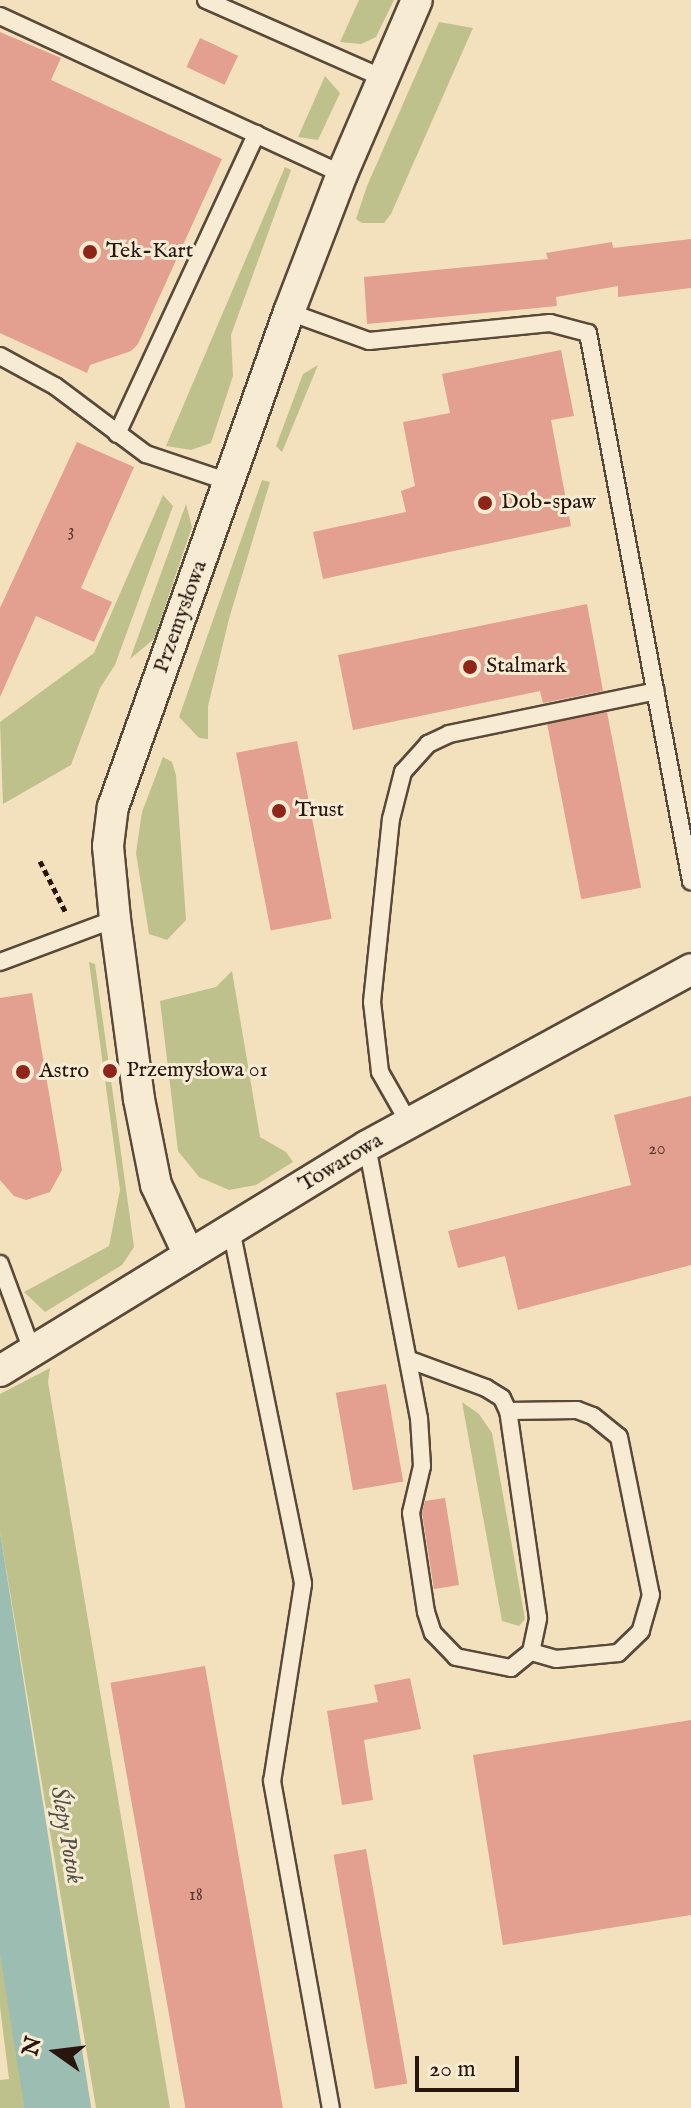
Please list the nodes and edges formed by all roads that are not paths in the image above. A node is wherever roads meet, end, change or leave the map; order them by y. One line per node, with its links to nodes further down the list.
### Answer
1 (206, 0): 4 (lane)
2 (417, 0): 4 (street, Przemysłowa)
3 (0, 16): 5 (lane)
4 (383, 78): 6 (street, Przemysłowa)
5 (256, 134): 6 (lane); 9 (lane)
6 (342, 174): 7 (street, Przemysłowa)
7 (289, 312): 10 (street, Przemysłowa); 11 (lane)
8 (0, 356): 9 (lane)
9 (117, 434): 10 (lane)
10 (229, 482): 13 (street, Przemysłowa)
11 (656, 691): 12 (lane); 16 (lane)
12 (691, 881)
13 (115, 919): 14 (lane); 19 (street, Przemysłowa)
14 (0, 962)
15 (691, 969): 16 (street, Towarowa)
16 (409, 1123): 17 (street, Towarowa)
17 (367, 1146): 18 (street, Towarowa); 22 (lane)
18 (231, 1229): 19 (street, Towarowa); 26 (lane)
19 (189, 1255): 21 (street, Towarowa)
20 (0, 1264): 21 (lane)
21 (33, 1353): 23 (street, Towarowa)
22 (410, 1360): 24 (lane); 25 (lane)
23 (0, 1371)
24 (508, 1411): 25 (lane); 25 (lane)
25 (531, 1652)
26 (331, 2108)

